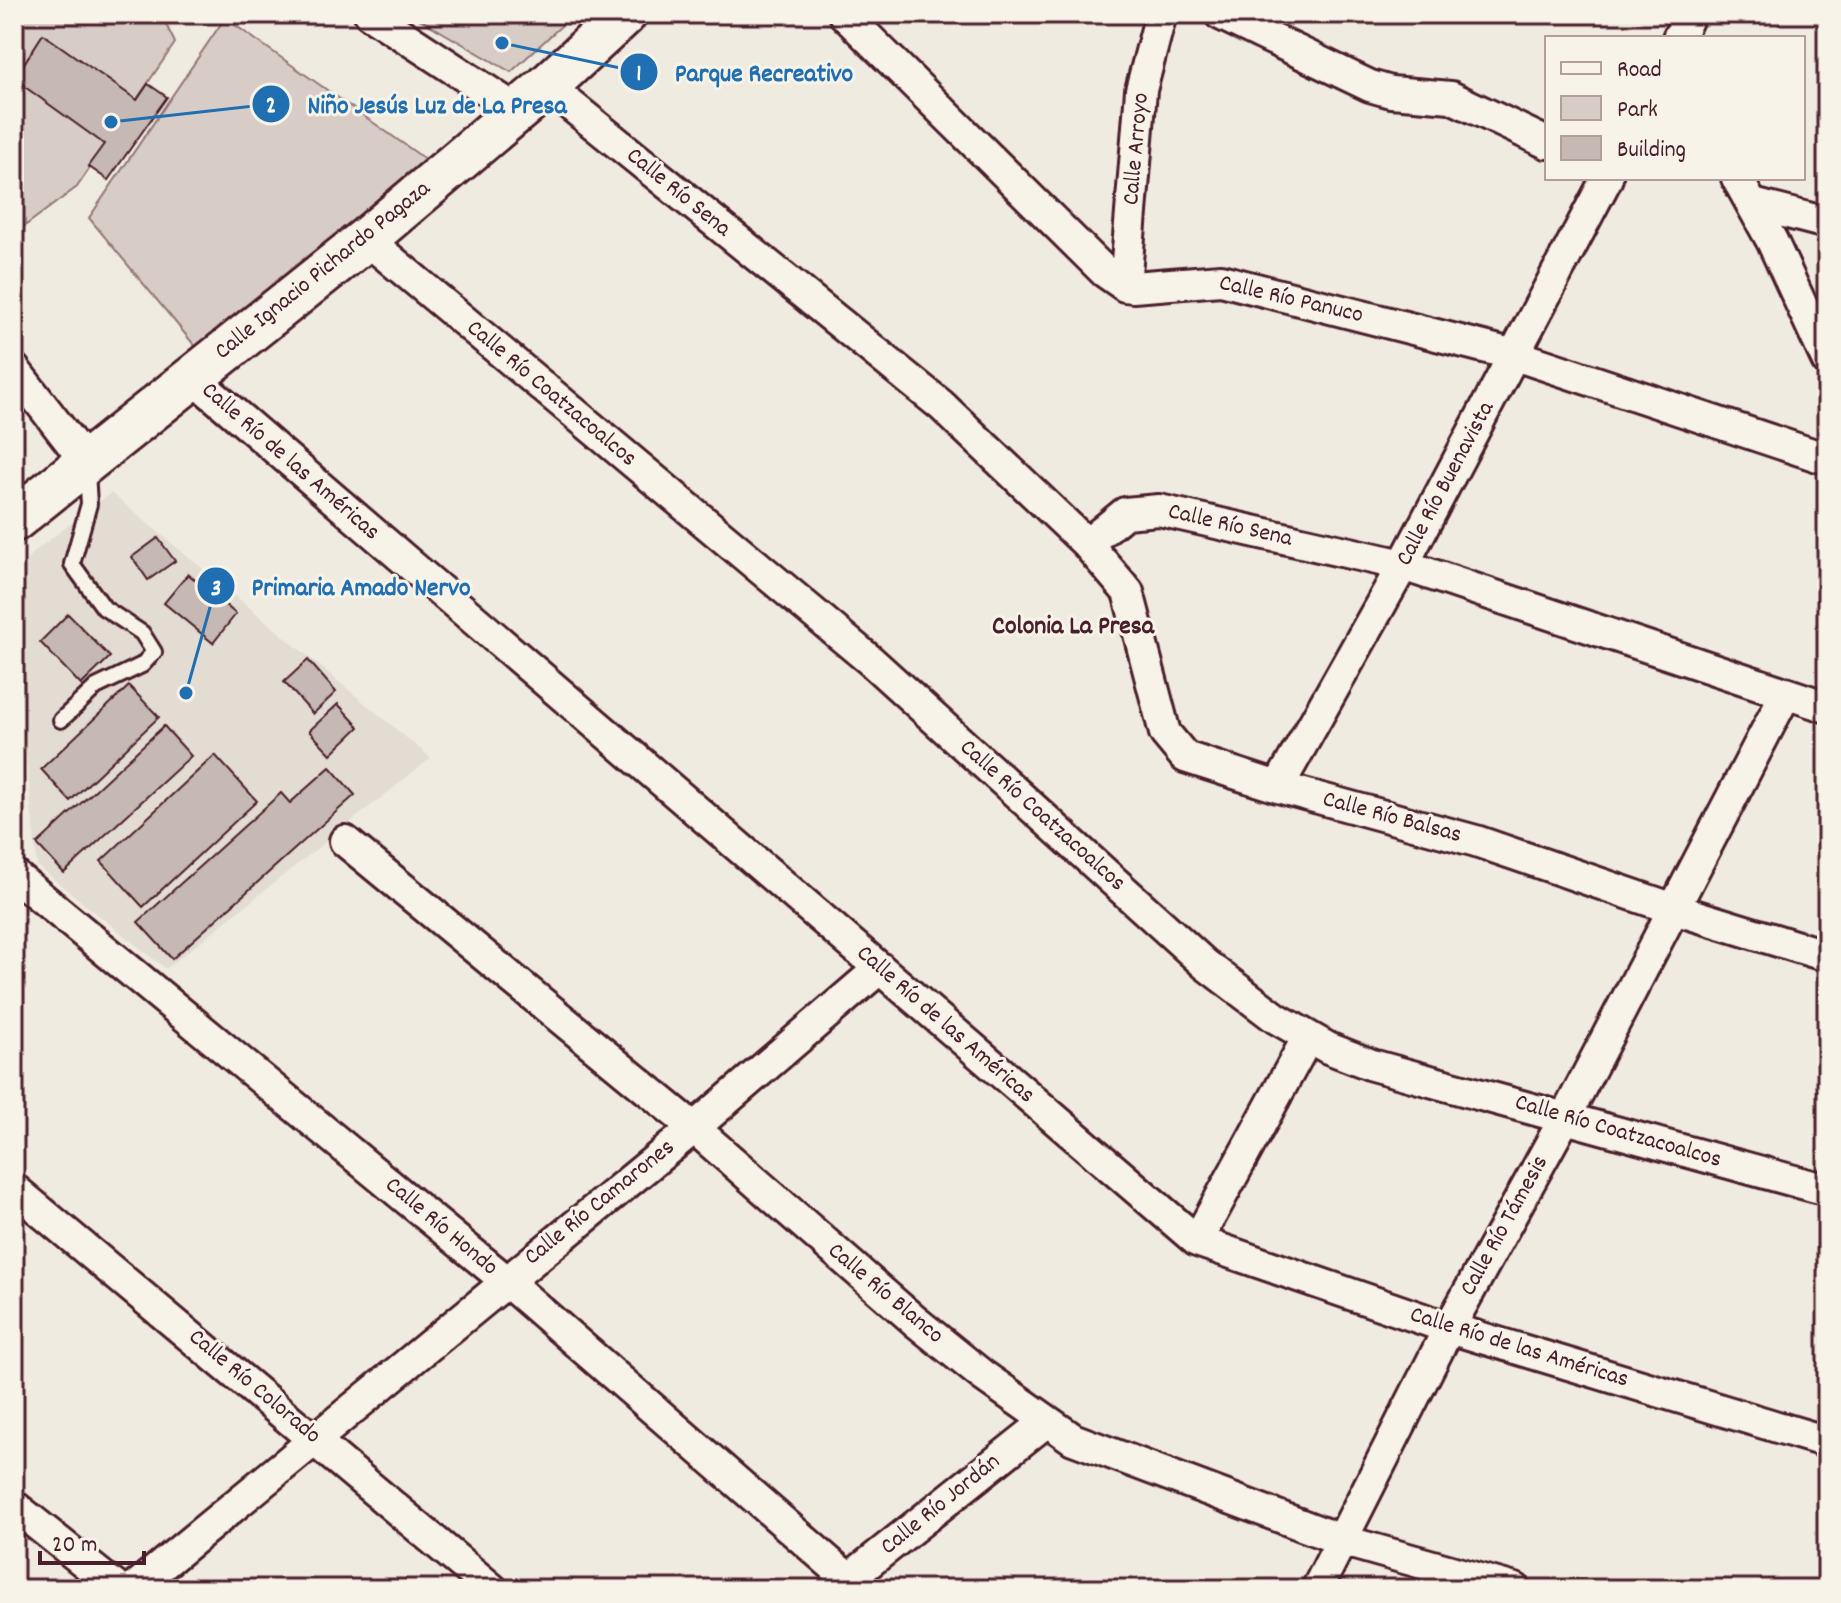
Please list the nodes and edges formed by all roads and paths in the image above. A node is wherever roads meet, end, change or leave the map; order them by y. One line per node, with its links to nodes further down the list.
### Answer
1 (370, 14): 8 (street, Calle Río Sena)
2 (625, 14): 8 (street, Calle Ignacio Pichardo Pagaza)
3 (844, 14): 15 (street)
4 (1161, 14): 15 (street, Calle Arroyo)
5 (1220, 14): 9 (street)
6 (1690, 14): 7 (street)
7 (1679, 36)
8 (533, 99): 14 (street, Calle Ignacio Pichardo Pagaza); 23 (street, Calle Río Sena)
9 (1545, 142)
10 (1606, 180): 16 (street, Calle Río Buenavista)
11 (1738, 180): 12 (street)
12 (1753, 204): 13 (street); 17 (street)
13 (1827, 223)
14 (366, 239): 19 (street, Calle Ignacio Pichardo Pagaza); 34 (street, Calle Río Coatzacoalcos)
15 (1125, 286): 16 (street, Calle Río Panuco)
16 (1515, 355): 20 (street, Calle Río Panuco); 24 (street, Calle Río Buenavista)
17 (1827, 360)
18 (14, 369): 21 (street)
19 (192, 377): 21 (street, Calle Ignacio Pichardo Pagaza); 33 (street, Calle Río de las Américas)
20 (1827, 459)
21 (86, 462): 22 (street, Calle Ignacio Pichardo Pagaza); 27 (lane)
22 (14, 520)
23 (1087, 544): 24 (street, Calle Río Sena); 28 (street, Calle Río Balsas)
24 (1403, 565): 25 (street, Calle Río Sena); 28 (street, Calle Río Buenavista)
25 (1785, 695): 26 (street, Calle Río Sena); 31 (street, Calle Río Támesis)
26 (1827, 707)
27 (61, 720)
28 (1278, 787): 31 (street, Calle Río Balsas)
29 (345, 841): 36 (street, Calle Río Blanco)
30 (14, 875): 40 (street, Calle Río Hondo)
31 (1674, 909): 32 (street, Calle Río Balsas); 35 (street, Calle Río Támesis)
32 (1827, 956)
33 (880, 968): 36 (street, Calle Río Camarones); 39 (street, Calle Río de las Américas)
34 (1308, 1037): 35 (street, Calle Río Coatzacoalcos); 39 (street)
35 (1566, 1116): 38 (street, Calle Río Coatzacoalcos); 41 (street, Calle Río Támesis)
36 (694, 1128): 40 (street, Calle Río Camarones); 42 (street, Calle Río Blanco)
37 (14, 1189): 43 (street, Calle Río Colorado)
38 (1827, 1190)
39 (1197, 1241): 41 (street, Calle Río de las Américas)
40 (505, 1280): 43 (street, Calle Río Camarones); 47 (street, Calle Río Hondo)
41 (1449, 1328): 44 (street, Calle Río de las Américas); 46 (street, Calle Río Támesis)
42 (1047, 1421): 46 (street, Calle Río Blanco); 47 (street, Calle Río Jordán)
43 (316, 1438): 49 (street, Calle Río Camarones); 50 (street, Calle Río Colorado)
44 (1827, 1442)
45 (14, 1506): 48 (street)
46 (1344, 1541): 51 (street, Calle Río Támesis); 52 (street, Calle Río Blanco)
47 (848, 1586)
48 (118, 1589)
49 (133, 1589)
50 (492, 1589)
51 (1317, 1589)
52 (1515, 1589)

